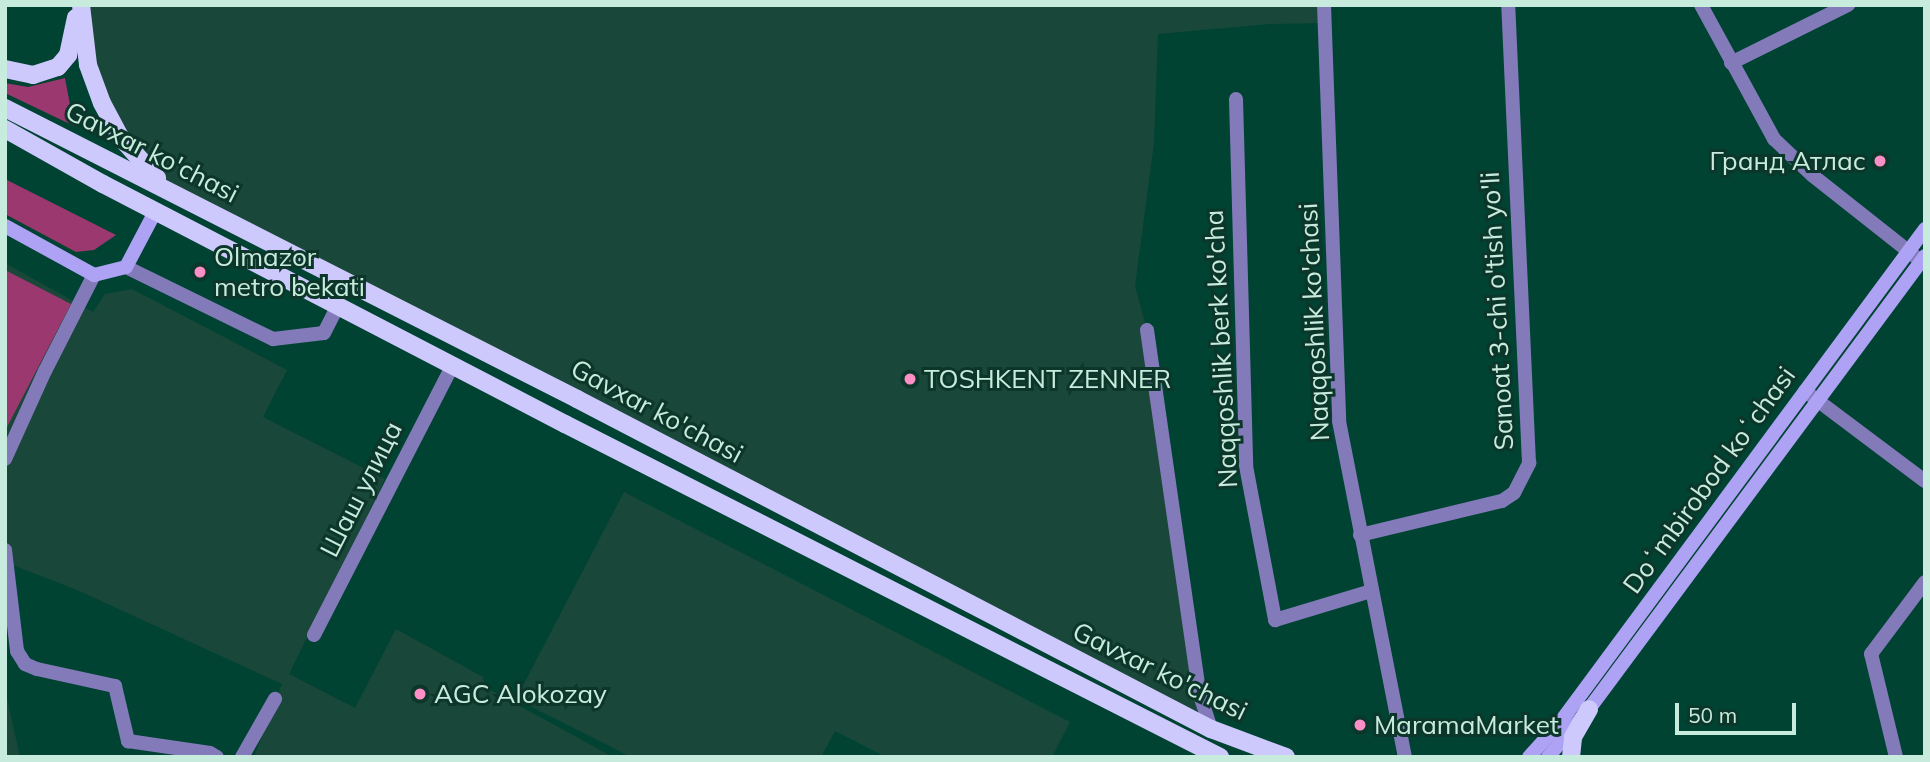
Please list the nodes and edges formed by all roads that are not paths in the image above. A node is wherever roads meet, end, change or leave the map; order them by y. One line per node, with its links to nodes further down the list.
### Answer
1 (80, 5): 7 (main road); 13 (main road)
2 (1324, 5): 28 (street, Naqqoshlik ko'chasi)
3 (1508, 5): 28 (street, Sanoat 3-chi o'tish yo'li)
4 (1701, 5): 6 (street)
5 (1847, 5): 6 (street)
6 (1731, 63): 17 (street)
7 (5, 69)
8 (1236, 99): 31 (street, Naqqoshlik berk ko'cha)
9 (5, 108): 13 (main road, Gavxar ko'chasi)
10 (5, 129): 12 (main road, Gavxar ko'chasi)
11 (5, 140): 12 (main road)
12 (103, 184): 14 (main road, Gavxar ko'chasi)
13 (166, 188): 14 (main road); 35 (main road, Gavxar ko'chasi)
14 (156, 210): 19 (main road); 21 (main road, Gavxar ko'chasi)
15 (5, 226): 20 (main road)
16 (1925, 229): 17 (main road, Doʻmbirobod koʻchasi)
17 (1908, 252): 18 (street); 24 (main road, Doʻmbirobod koʻchasi)
18 (1923, 258): 25 (main road, Doʻmbirobod koʻchasi)
19 (127, 267): 20 (main road); 21 (street)
20 (94, 275): 26 (street)
21 (338, 306): 23 (main road, Gavxar ko'chasi)
22 (1147, 330): 35 (street)
23 (453, 365): 32 (street, Шаш улица); 38 (main road, Gavxar ko'chasi)
24 (1805, 391): 25 (street); 41 (main road, Doʻmbirobod koʻchasi)
25 (1818, 400): 27 (street); 34 (main road, Doʻmbirobod koʻchasi)
26 (5, 458)
27 (1925, 481)
28 (1360, 535): 31 (street, Naqqoshlik ko'chasi)
29 (5, 550): 36 (street)
30 (1925, 582): 44 (street)
31 (1371, 591): 40 (street, Naqqoshlik ko'chasi)
32 (314, 635)
33 (275, 698): 37 (street)
34 (1589, 709): 42 (main road, Doʻmbirobod koʻchasi); 43 (main road)
35 (1211, 729): 39 (main road, Gavxar ko'chasi)
36 (217, 757)
37 (242, 757)
38 (1220, 757)
39 (1286, 757)
40 (1405, 757)
41 (1528, 757)
42 (1548, 757)
43 (1572, 757)
44 (1896, 757)

